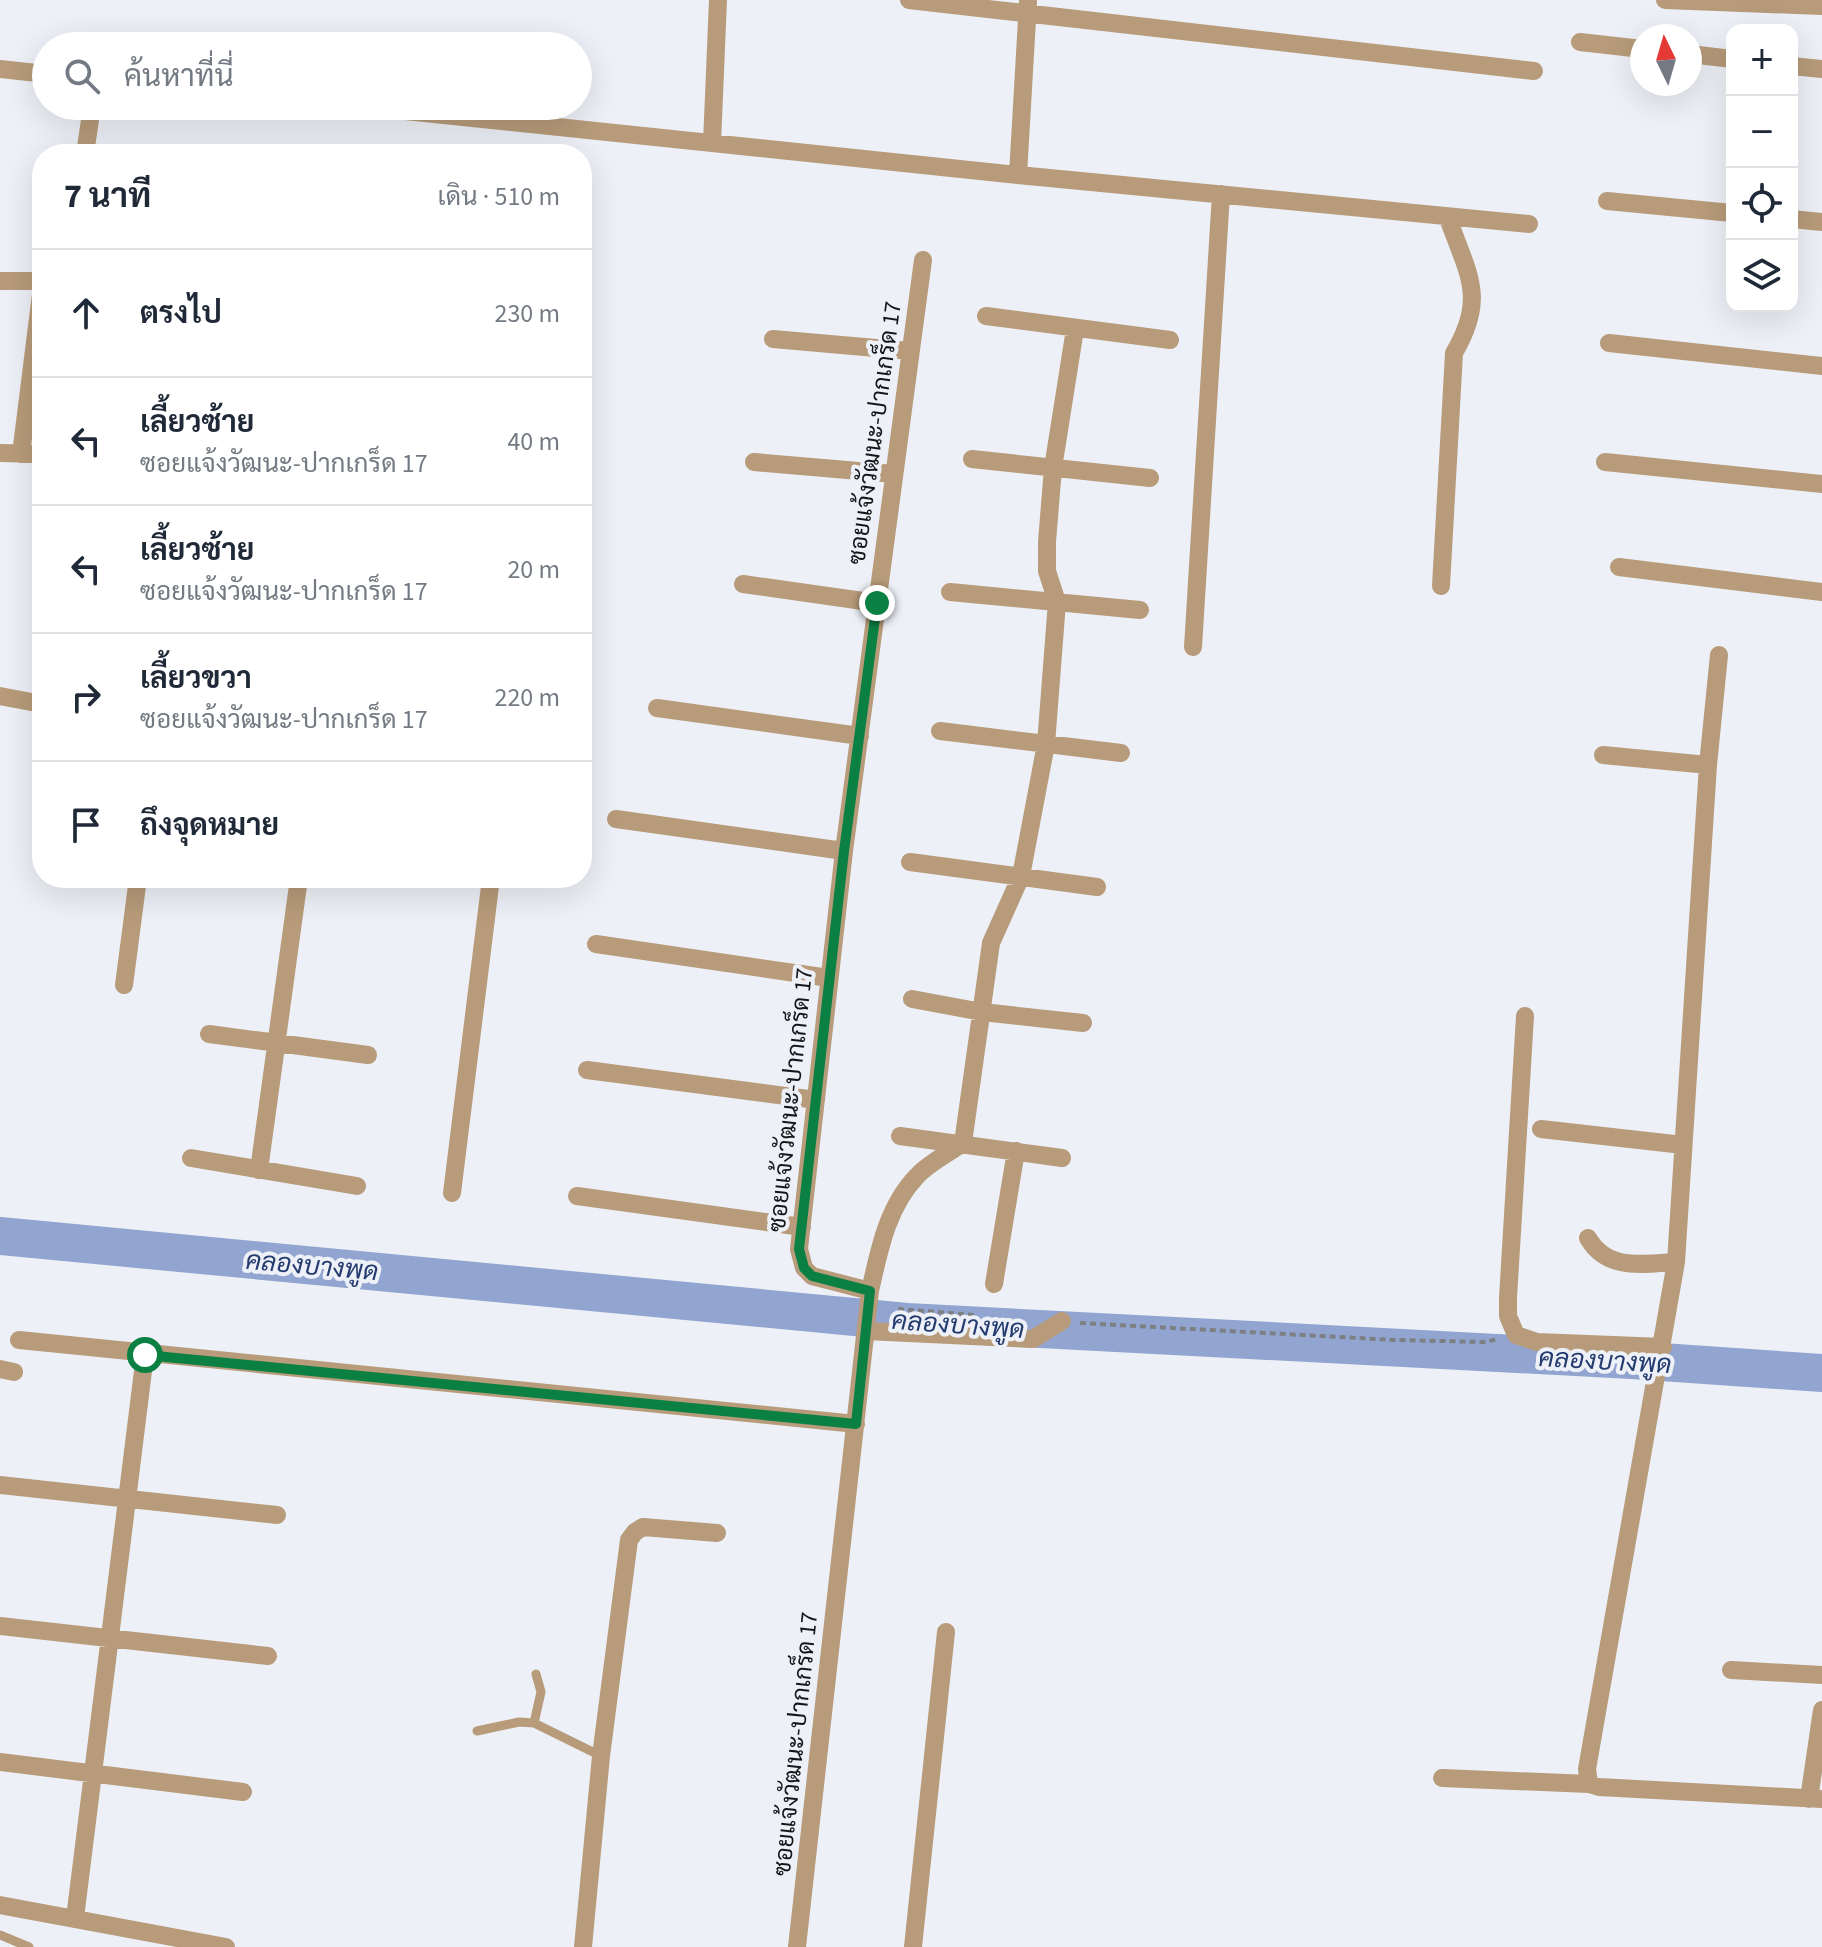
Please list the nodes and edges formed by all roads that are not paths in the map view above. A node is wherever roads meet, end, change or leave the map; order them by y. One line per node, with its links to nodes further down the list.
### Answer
1 (718, 0): 17 (street)
2 (909, 0): 4 (street)
3 (1665, 0): 5 (street)
4 (1028, 6): 13 (street); 19 (street)
5 (1822, 6)
6 (1580, 42): 7 (street)
7 (1630, 48)
8 (1702, 55): 9 (street)
9 (1726, 58)
10 (1798, 67): 12 (street)
11 (0, 69): 14 (street)
12 (1822, 69)
13 (1534, 71)
14 (32, 72)
15 (90, 120): 18 (street)
16 (491, 120): 17 (street)
17 (712, 143): 19 (street)
18 (86, 144)
19 (1018, 175): 20 (street)
20 (1221, 194): 23 (street); 56 (street)
21 (1607, 201): 22 (street)
22 (1726, 212)
23 (1448, 218): 26 (street); 50 (street)
24 (1798, 220): 25 (street)
25 (1822, 222)
26 (1529, 224)
27 (923, 260): 35 (street, ซอยแจ้งวัฒนะ-ปากเกร็ด 17)
28 (0, 281): 29 (street)
29 (32, 283)
30 (986, 316): 31 (street)
31 (1075, 329): 33 (street); 44 (street)
32 (773, 339): 35 (street)
33 (1170, 340)
34 (1609, 343): 37 (street)
35 (910, 351): 45 (street, ซอยแจ้งวัฒนะ-ปากเกร็ด 17)
36 (32, 364): 39 (street)
37 (1822, 366)
38 (0, 453): 39 (street)
39 (21, 454): 40 (street)
40 (32, 454)
41 (972, 459): 44 (street)
42 (754, 462): 45 (street)
43 (1605, 462): 47 (street)
44 (1053, 468): 46 (street); 53 (street)
45 (894, 474): 54 (street, ซอยแจ้งวัฒนะ-ปากเกร็ด 17)
46 (1150, 478)
47 (1822, 484)
48 (1619, 567): 52 (street)
49 (743, 584): 54 (street)
50 (1441, 586)
51 (950, 592): 53 (street)
52 (1822, 592)
53 (1057, 602): 55 (street); 63 (street)
54 (877, 603): 62 (street, ซอยแจ้งวัฒนะ-ปากเกร็ด 17)
55 (1140, 610)
56 (1193, 647)
57 (1719, 655): 66 (street)
58 (0, 696): 59 (street)
59 (32, 702)
60 (657, 708): 62 (street)
61 (940, 731): 63 (street)
62 (860, 736): 68 (street, ซอยแจ้งวัฒนะ-ปากเกร็ด 17)
63 (1046, 744): 64 (street); 70 (street)
64 (1121, 753)
65 (1603, 755): 66 (street)
66 (1708, 765): 90 (street)
67 (616, 819): 68 (street)
68 (844, 851): 76 (street, ซอยแจ้งวัฒนะ-ปากเกร็ด 17)
69 (910, 862): 70 (street)
70 (1021, 876): 71 (street); 79 (street)
71 (1097, 887)
72 (137, 888): 77 (street)
73 (298, 888): 83 (street)
74 (490, 888): 96 (street)
75 (596, 944): 76 (street)
76 (829, 978): 86 (street, ซอยแจ้งวัฒนะ-ปากเกร็ด 17)
77 (124, 985)
78 (912, 999): 79 (street)
79 (982, 1012): 81 (street); 89 (street)
80 (1525, 1016): 107 (street)
81 (1083, 1023)
82 (209, 1034): 83 (street)
83 (277, 1043): 84 (street); 94 (street)
84 (368, 1055)
85 (587, 1070): 86 (street)
86 (816, 1100): 98 (street, ซอยแจ้งวัฒนะ-ปากเกร็ด 17)
87 (1541, 1129): 90 (street)
88 (900, 1136): 89 (street)
89 (963, 1143): 91 (street); 102 (street)
90 (1683, 1145): 100 (street)
91 (1016, 1151): 93 (street); 101 (street)
92 (191, 1158): 94 (street)
93 (1062, 1158)
94 (259, 1170): 95 (street)
95 (357, 1186)
96 (452, 1193)
97 (577, 1196): 98 (street)
98 (802, 1227): 102 (street, ซอยแจ้งวัฒนะ-ปากเกร็ด 17)
99 (1588, 1238): 100 (street)
100 (1676, 1262): 107 (street)
101 (994, 1284)
102 (870, 1291): 104 (street, ซอยแจ้งวัฒนะ-ปากเกร็ด 17)
103 (1062, 1321): 104 (street)
104 (866, 1323): 108 (street, ซอยแจ้งวัฒนะ-ปากเกร็ด 17)
105 (19, 1340): 106 (street)
106 (145, 1355): 108 (street); 110 (street)
107 (1659, 1361): 127 (street)
108 (856, 1424): 136 (street, ซอยแจ้งวัฒนะ-ปากเกร็ด 17)
109 (0, 1485): 110 (street)
110 (128, 1499): 111 (street); 115 (street)
111 (277, 1515)
112 (717, 1533): 123 (street)
113 (0, 1626): 115 (street)
114 (946, 1632): 137 (street)
115 (111, 1638): 116 (street); 125 (street)
116 (268, 1656)
117 (1731, 1670): 119 (street)
118 (536, 1674): 121 (lane)
119 (1822, 1675)
120 (1822, 1710): 129 (street)
121 (534, 1723): 122 (lane); 123 (lane)
122 (477, 1731)
123 (601, 1756): 135 (street)
124 (0, 1762): 125 (street)
125 (93, 1774): 128 (street); 131 (street)
126 (1442, 1778): 127 (street)
127 (1589, 1784): 129 (street)
128 (243, 1792)
129 (1816, 1799)
130 (0, 1905): 131 (street)
131 (75, 1918): 134 (street)
132 (0, 1935): 133 (lane)
133 (29, 1947)
134 (226, 1947)
135 (583, 1947)
136 (797, 1947)
137 (913, 1947)

